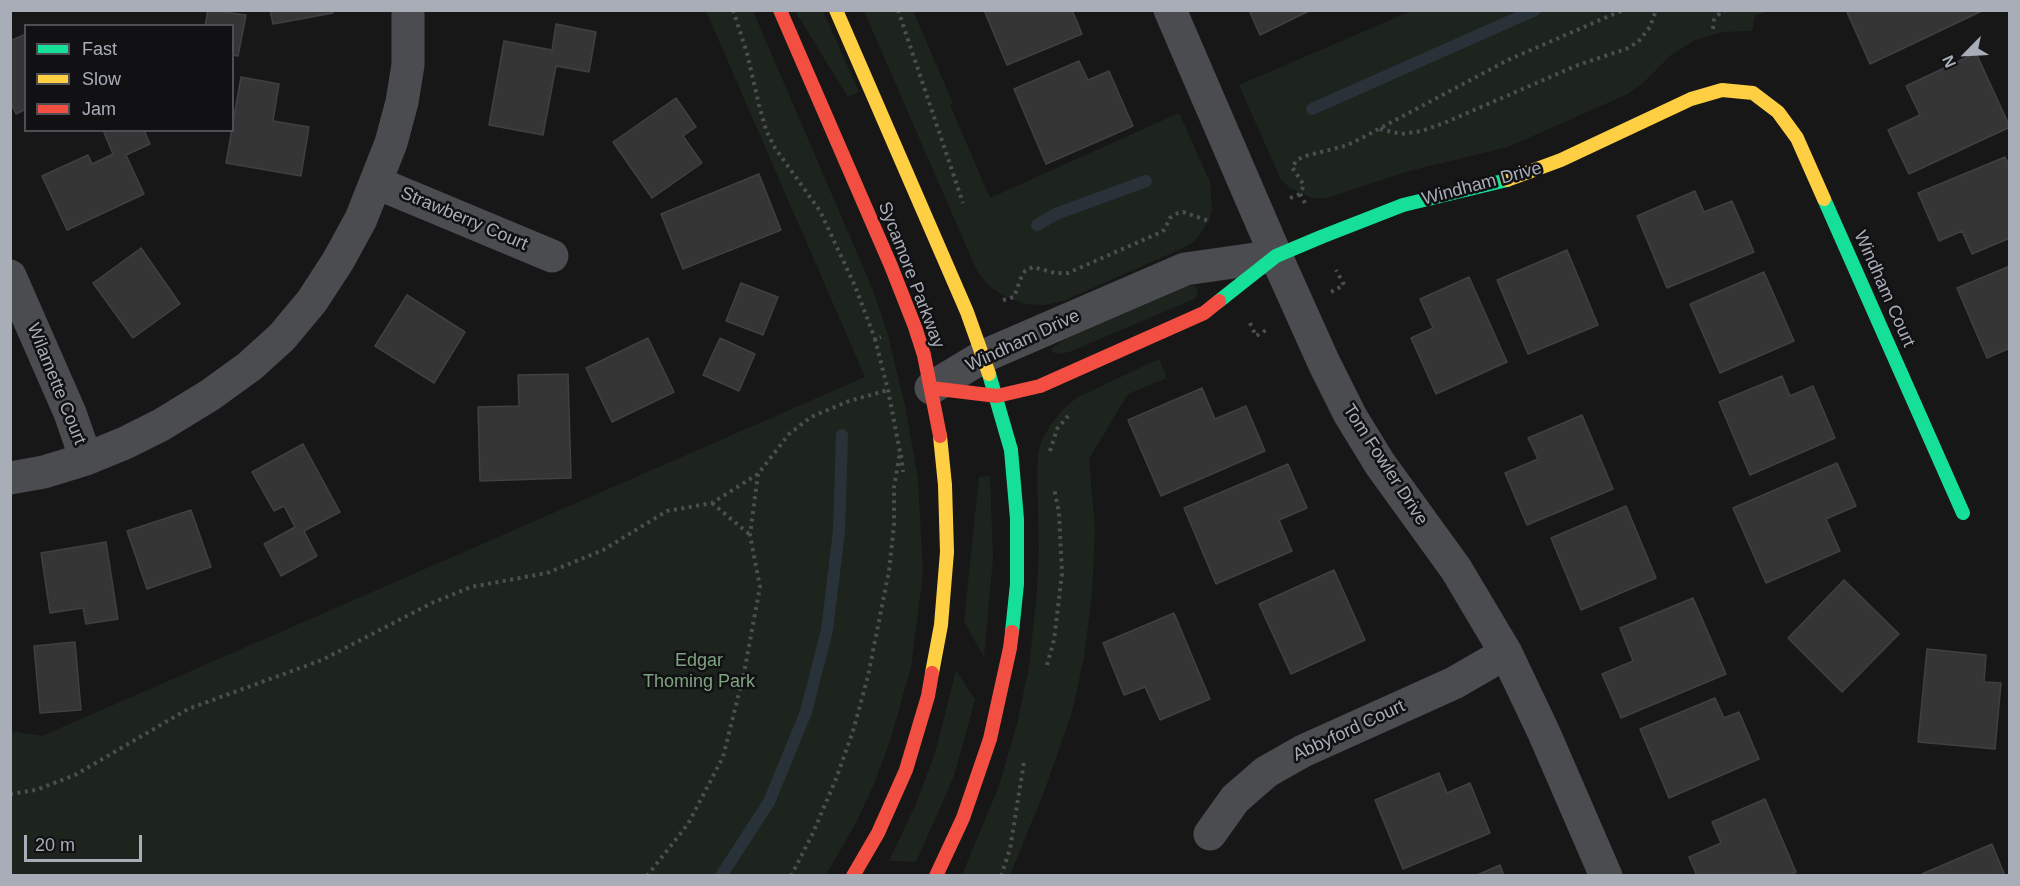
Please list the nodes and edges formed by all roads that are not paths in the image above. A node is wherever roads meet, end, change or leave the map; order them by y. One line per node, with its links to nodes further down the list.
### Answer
1 (408, 10): 6 (street)
2 (780, 10): 11 (main road, Sycamore Parkway)
3 (836, 10): 10 (main road, Sycamore Parkway)
4 (1170, 10): 8 (street, Tom Fowler Drive)
5 (1753, 93): 8 (main road, Windham Drive); 15 (main road, Windham Court)
6 (377, 183): 7 (street, Strawberry Court); 13 (street)
7 (552, 256)
8 (1276, 256): 10 (street, Windham Drive); 12 (main road, Windham Drive); 16 (street, Tom Fowler Drive)
9 (10, 276): 13 (street, Wilamette Court)
10 (984, 356): 11 (street, Windham Drive); 12 (main road, Sycamore Parkway)
11 (931, 388): 12 (main road, Windham Drive); 18 (main road, Sycamore Parkway)
12 (997, 396): 19 (main road, Sycamore Parkway)
13 (86, 459): 14 (street)
14 (10, 478)
15 (1963, 513)
16 (1506, 653): 17 (street, Abbyford Court); 20 (street, Tom Fowler Drive)
17 (1210, 834)
18 (853, 876)
19 (936, 876)
20 (1605, 876)

